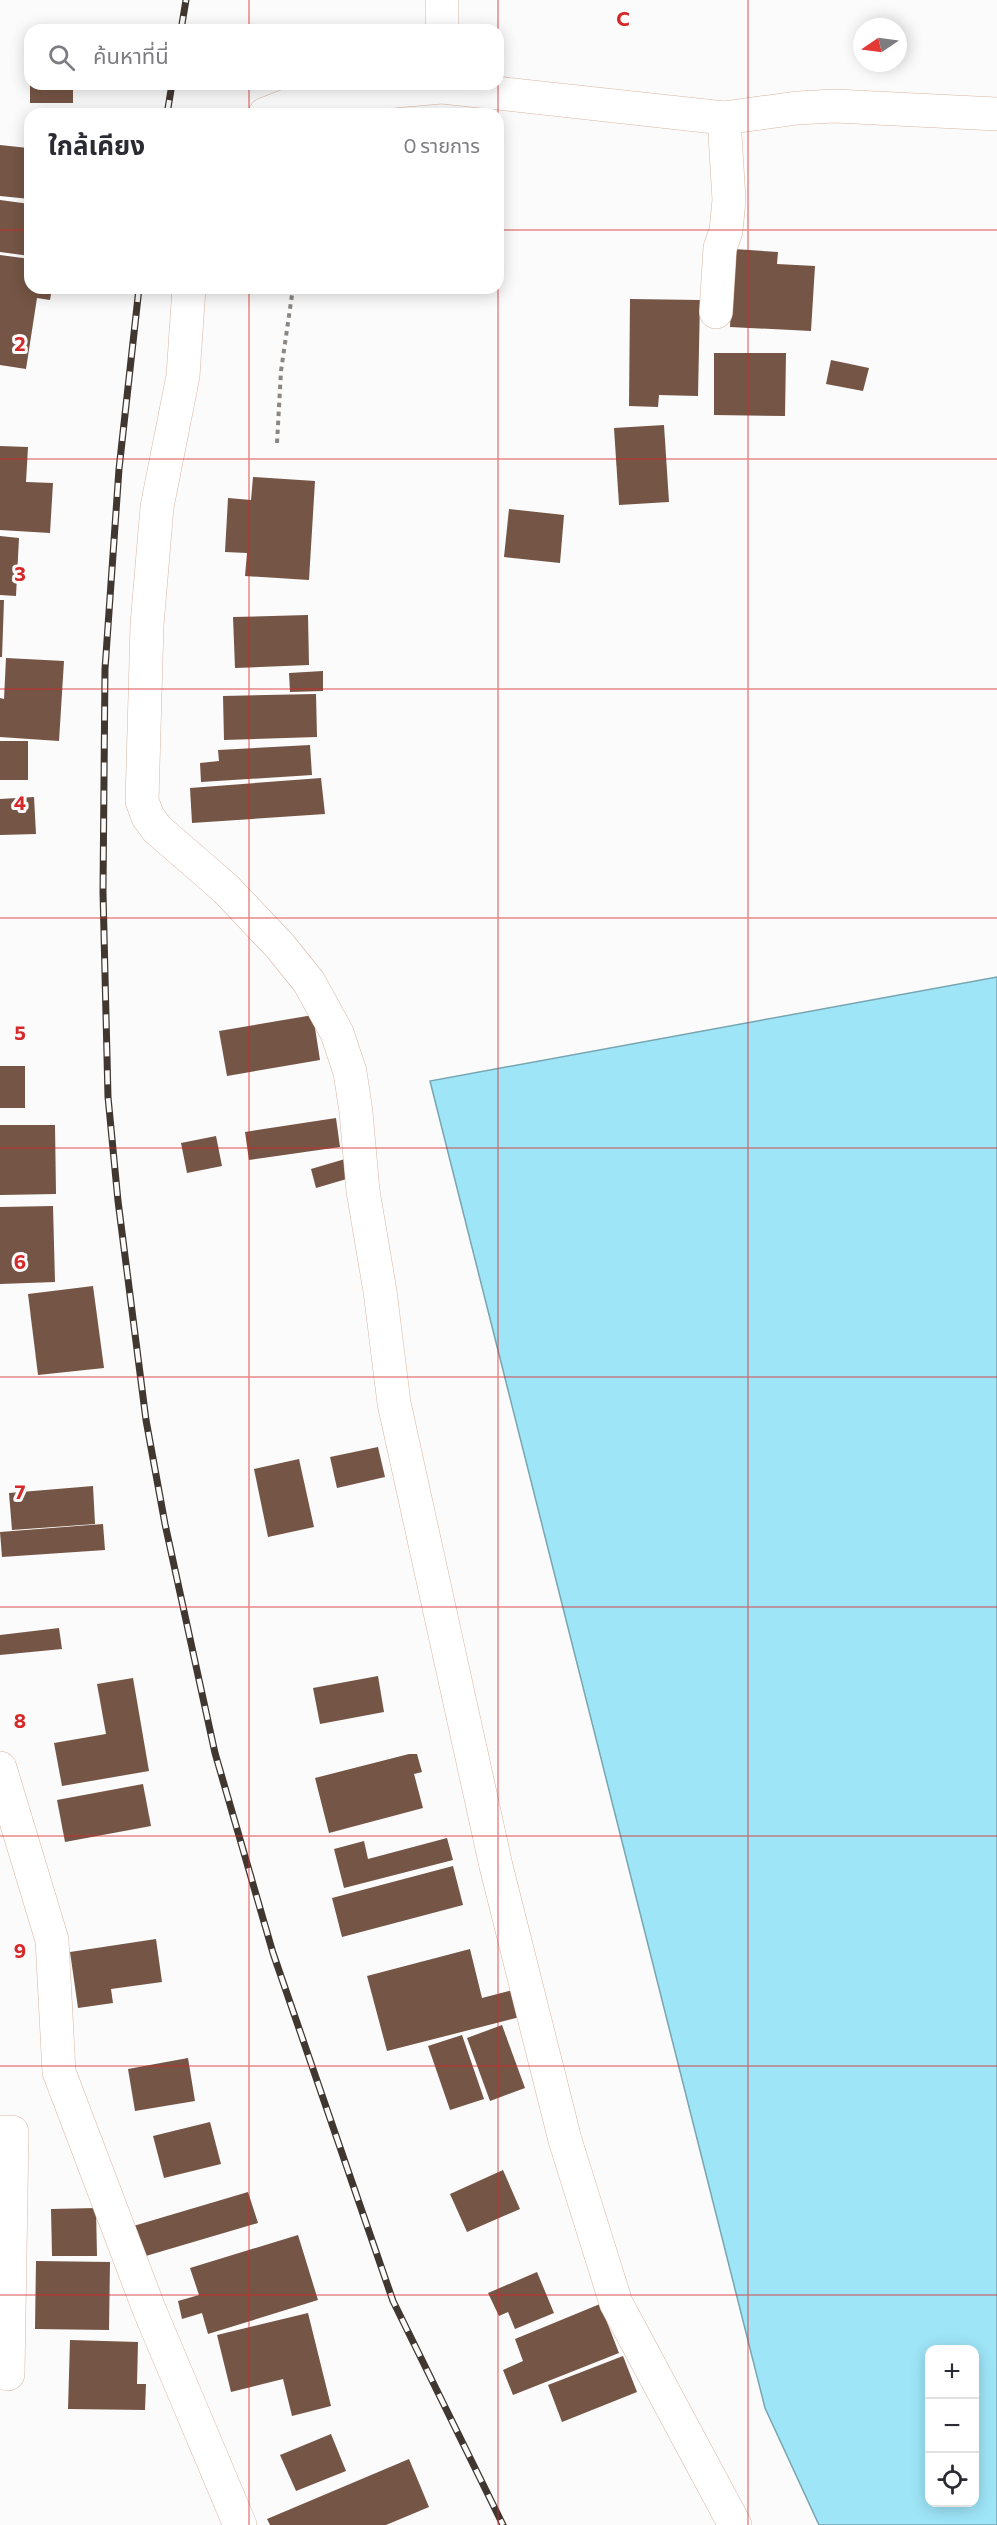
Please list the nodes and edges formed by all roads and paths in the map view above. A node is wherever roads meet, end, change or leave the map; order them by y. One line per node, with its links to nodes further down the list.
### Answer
1 (442, 0): 2 (street)
2 (442, 24)
3 (394, 90): 5 (street)
4 (485, 90): 7 (street)
5 (280, 108)
6 (997, 114): 7 (street)
7 (723, 118): 10 (street)
8 (189, 294): 16 (street)
9 (292, 294): 11 (path)
10 (716, 312)
11 (277, 443)
12 (0, 1768): 15 (street)
13 (0, 2132): 14 (street)
14 (8, 2374)
15 (240, 2525)
16 (735, 2525)

